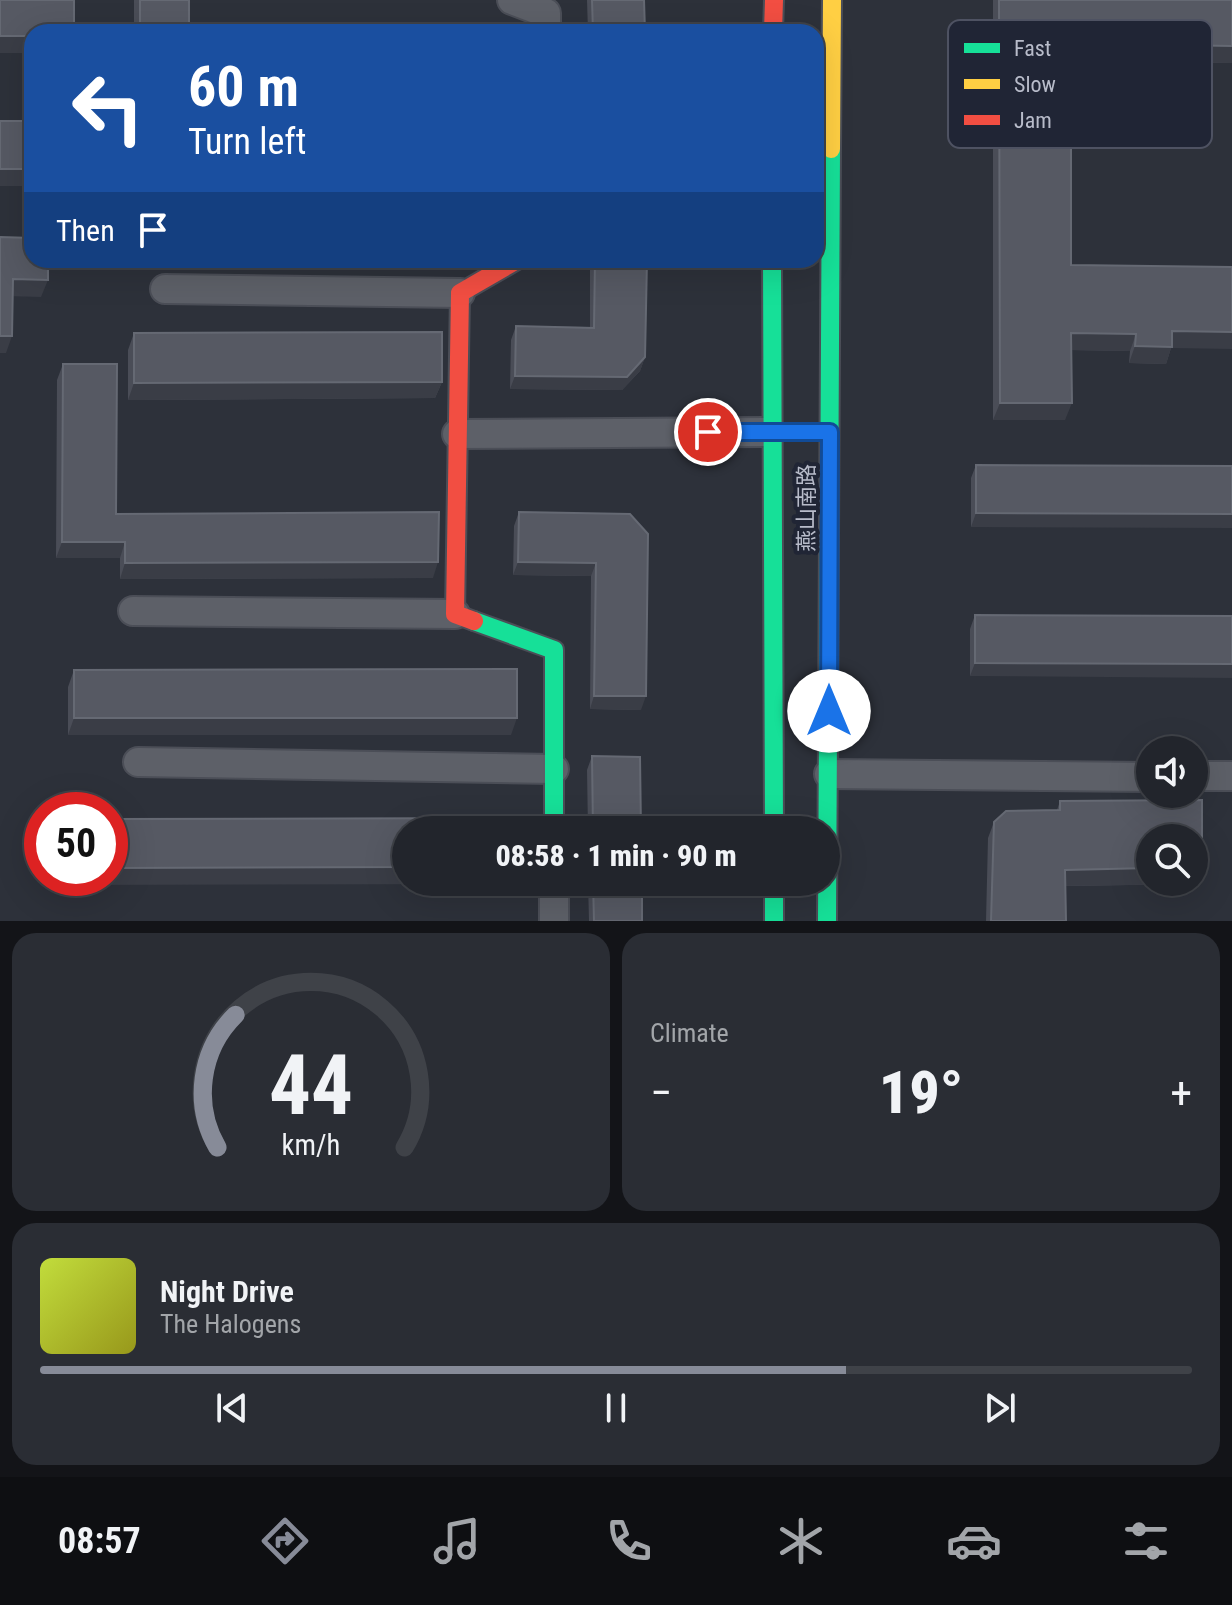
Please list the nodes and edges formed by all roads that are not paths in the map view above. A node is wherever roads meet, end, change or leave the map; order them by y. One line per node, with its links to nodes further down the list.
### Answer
1 (512, 0): 4 (street)
2 (774, 0): 5 (main road)
3 (832, 0): 16 (main road, 燕山南路)
4 (546, 24)
5 (773, 24)
6 (503, 268): 9 (main road)
7 (772, 268): 10 (main road, 燕山南路)
8 (165, 289): 9 (street)
9 (460, 293): 11 (main road)
10 (778, 432): 11 (street); 21 (main road, 燕山南路)
11 (457, 434): 13 (main road)
12 (133, 611): 13 (street)
13 (455, 614): 15 (main road)
14 (138, 762): 15 (street)
15 (554, 769): 20 (main road)
16 (829, 774): 19 (street); 26 (main road, 燕山南路)
17 (1208, 776): 18 (street)
18 (1232, 776)
19 (1136, 777)
20 (554, 816)
21 (774, 816)
22 (554, 896): 24 (street)
23 (774, 896): 25 (main road)
24 (554, 921)
25 (774, 921)
26 (827, 921)

